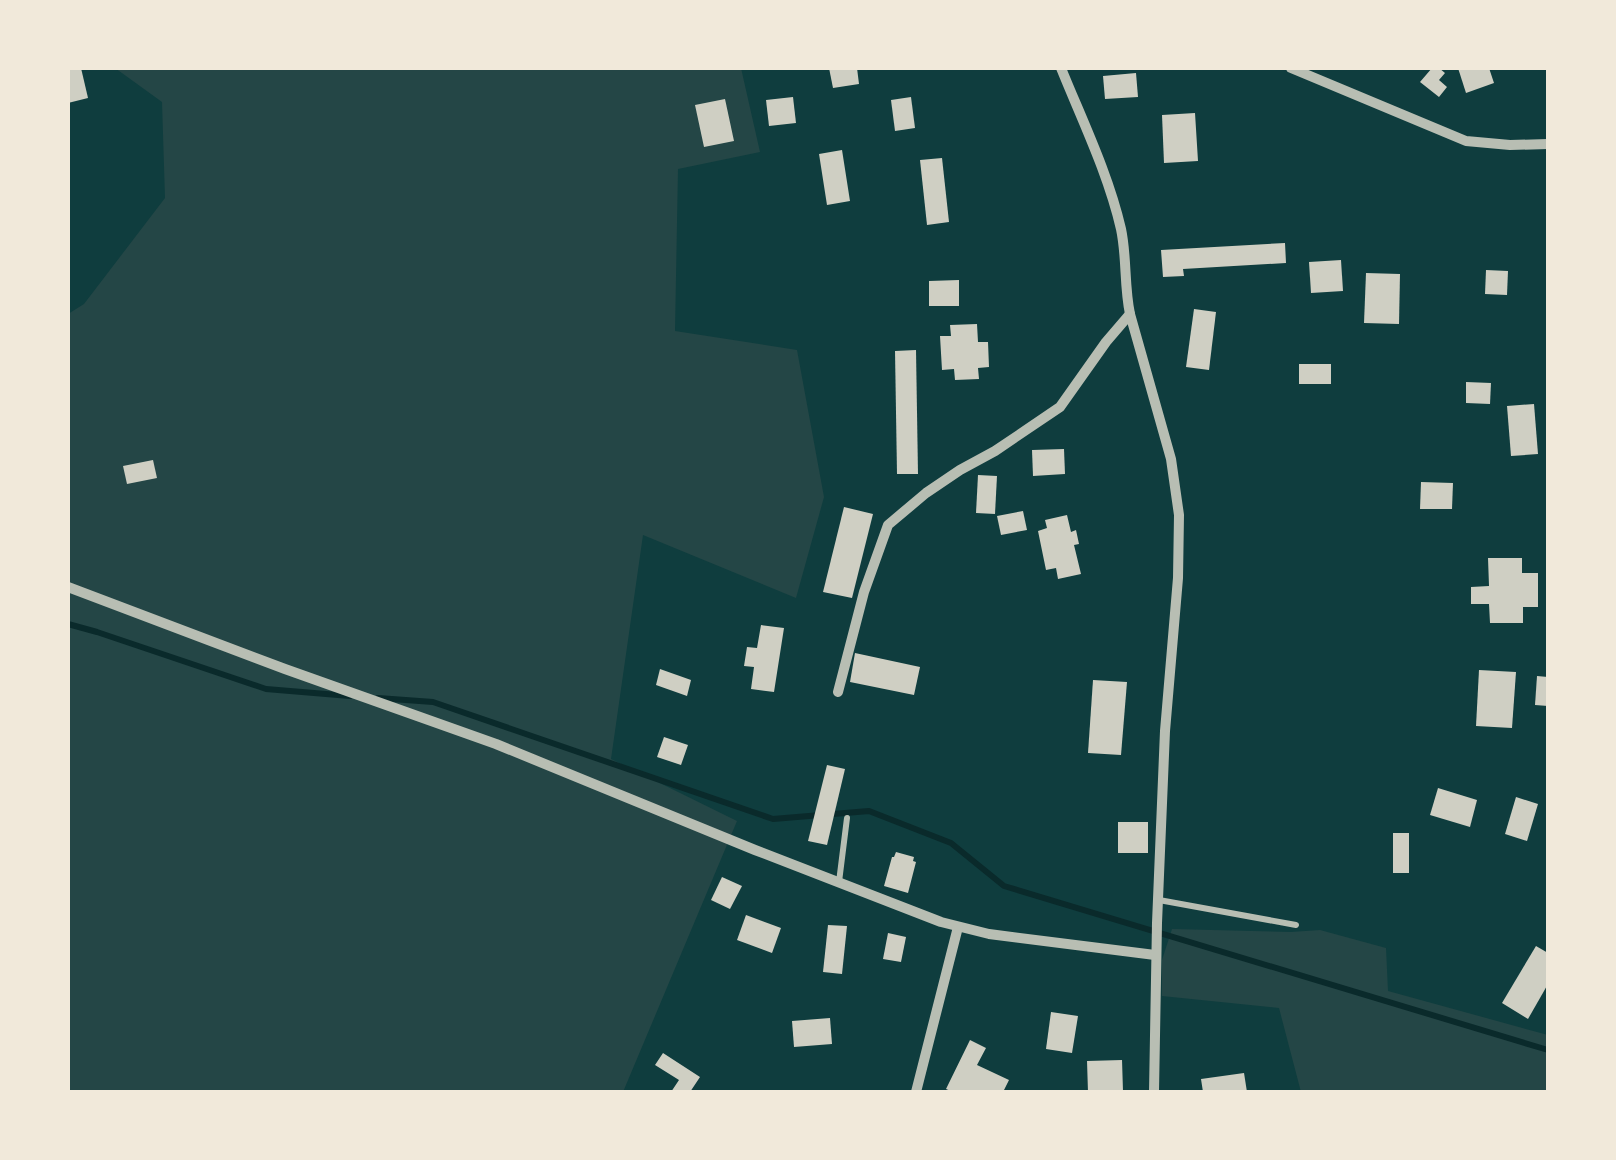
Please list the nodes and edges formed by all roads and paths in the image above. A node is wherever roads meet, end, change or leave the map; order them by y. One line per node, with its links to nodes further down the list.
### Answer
1 (1061, 68): 4 (street)
2 (1290, 68): 3 (street)
3 (1548, 144)
4 (1130, 314): 6 (street); 9 (street)
5 (68, 587): 8 (street)
6 (838, 692)
7 (847, 818): 8 (lane)
8 (839, 883): 11 (street)
9 (1158, 900): 10 (lane); 12 (street)
10 (1296, 926)
11 (958, 927): 12 (street); 13 (street)
12 (1155, 955): 14 (street)
13 (916, 1092)
14 (1154, 1092)

